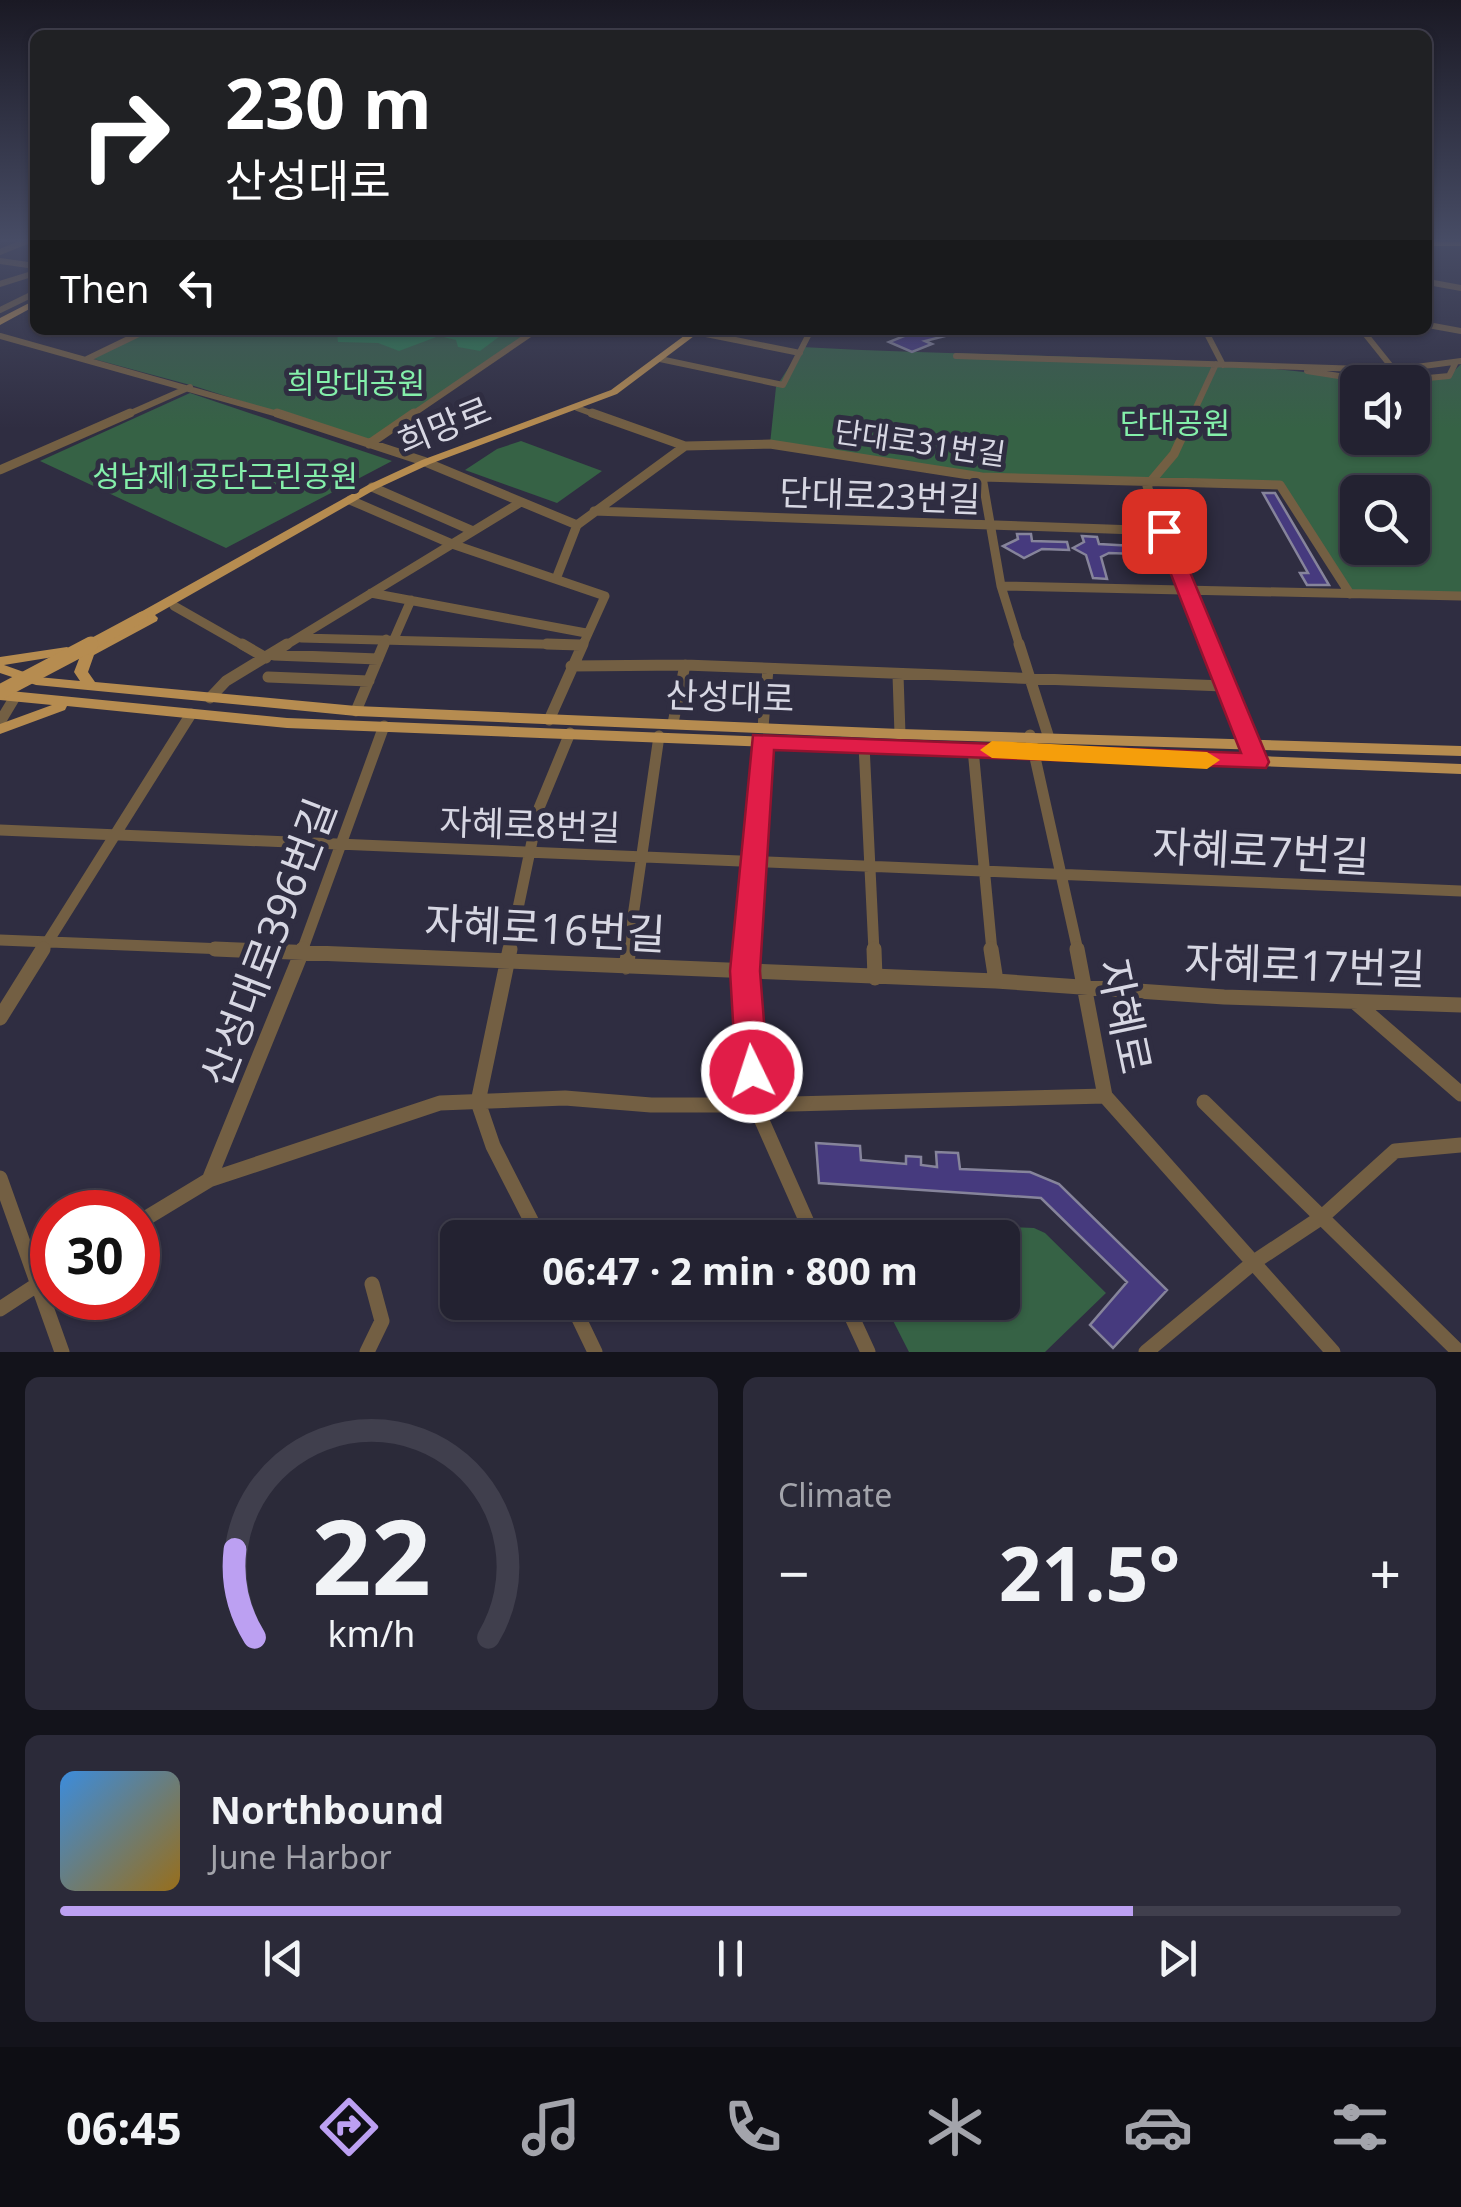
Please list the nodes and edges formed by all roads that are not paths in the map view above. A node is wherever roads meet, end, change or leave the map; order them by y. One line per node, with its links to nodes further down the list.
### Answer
1 (30, 306): 2 (main road)
2 (0, 322)
3 (1432, 326): 4 (street)
4 (1461, 331)
5 (137, 335): 15 (street)
6 (529, 335): 27 (street)
7 (692, 335): 16 (main road, 희망로)
8 (716, 335): 13 (street)
9 (809, 335): 13 (street)
10 (1208, 335): 18 (street)
11 (1366, 335): 19 (street)
12 (0, 336): 15 (street)
13 (800, 353): 16 (street)
14 (956, 356): 18 (street)
15 (87, 359): 25 (street)
16 (660, 359): 26 (main road, 희망로)
17 (1459, 362): 20 (street); 23 (street)
18 (1219, 364): 21 (street); 32 (street)
19 (1390, 365)
20 (1430, 366)
21 (1292, 367): 22 (street); 24 (street)
22 (1340, 368)
23 (1430, 378)
24 (1340, 379)
25 (192, 387): 27 (street); 30 (street)
26 (578, 408): 28 (street); 29 (main road, 희망로)
27 (369, 444): 29 (street)
28 (685, 446): 31 (street, 단대로31번길); 36 (street)
29 (426, 462): 33 (main road, 희망로); 35 (street)
30 (0, 470)
31 (982, 477): 32 (street, 단대로31번길); 38 (street)
32 (1150, 482): 40 (street); 47 (street, 단대로31번길)
33 (372, 487): 34 (main road, 희망로); 39 (street)
34 (350, 500): 41 (street); 42 (main road, 희망로)
35 (521, 502): 37 (street); 39 (street)
36 (594, 511): 37 (street); 38 (street, 단대로23번길)
37 (577, 525): 43 (street)
38 (993, 528): 40 (street, 단대로23번길); 44 (street)
39 (473, 531): 41 (street)
40 (1164, 531): 45 (street)
41 (452, 544): 43 (street); 46 (street)
42 (218, 575): 50 (main road); 55 (main road); 71 (main road, 희망로, bridge)
43 (556, 578): 51 (street)
44 (1001, 586): 45 (street); 66 (street)
45 (1187, 590): 47 (street); 70 (street)
46 (369, 593): 49 (street); 52 (street)
47 (1350, 594): 48 (street)
48 (1461, 596)
49 (412, 600): 51 (street); 53 (street)
50 (174, 606): 56 (main road); 57 (street)
51 (586, 633): 54 (street)
52 (300, 638): 53 (street); 57 (street)
53 (390, 639): 54 (street); 58 (street)
54 (580, 644): 61 (street)
55 (66, 651): 59 (main road); 64 (main road)
56 (88, 652): 68 (main road); 69 (main road)
57 (269, 656): 58 (street); 72 (street)
58 (378, 659): 67 (street)
59 (0, 664): 64 (main road, 산성대로)
60 (685, 665): 61 (street); 62 (street); 77 (street)
61 (571, 666): 76 (street)
62 (768, 669): 63 (street); 81 (street)
63 (898, 675): 66 (street); 82 (street)
64 (16, 677): 68 (main road, 산성대로); 71 (main road)
65 (268, 678): 67 (street)
66 (1031, 679): 70 (street); 85 (street)
67 (369, 680): 74 (street)
68 (36, 681): 69 (main road, 산성대로); 71 (main road)
69 (91, 686): 72 (main road, 산성대로)
70 (1224, 686): 86 (street)
71 (3, 695): 73 (main road, 산성대로); 78 (street)
72 (210, 698): 74 (main road, 산성대로)
73 (80, 704): 75 (main road, 산성대로); 78 (main road)
74 (356, 711): 76 (main road, 산성대로)
75 (190, 714): 79 (main road, 산성대로); 94 (street)
76 (549, 720): 77 (main road, 산성대로)
77 (673, 723): 81 (main road, 산성대로)
78 (0, 725)
79 (384, 726): 80 (main road, 산성대로); 95 (street, 산성대로396번길)
80 (570, 733): 84 (main road, 산성대로); 96 (street)
81 (762, 734): 82 (main road, 산성대로); 84 (main road, 산성대로); 87 (main road, 산성대로); 98 (street)
82 (900, 734): 83 (main road, 산성대로)
83 (1030, 735): 85 (main road, 산성대로); 90 (street, 자혜로)
84 (660, 736): 97 (street)
85 (1048, 736): 86 (main road, 산성대로)
86 (1249, 742): 89 (main road, 산성대로); 91 (street)
87 (864, 744): 88 (main road, 산성대로); 99 (street)
88 (973, 748): 90 (main road, 산성대로); 100 (street)
89 (1461, 751)
90 (1034, 753): 91 (main road, 산성대로); 101 (street, 자혜로)
91 (1257, 762): 92 (main road, 산성대로)
92 (1461, 769)
93 (0, 830): 94 (street, 자혜로8번길)
94 (112, 835): 95 (street, 자혜로8번길); 104 (street)
95 (341, 844): 96 (street, 자혜로8번길); 105 (street, 산성대로396번길)
96 (530, 852): 97 (street, 자혜로8번길); 106 (street)
97 (644, 855): 98 (street, 자혜로8번길); 107 (street)
98 (753, 860): 99 (street, 자혜로8번길); 108 (street)
99 (868, 865): 100 (street, 자혜로8번길); 109 (street)
100 (982, 870): 101 (street, 자혜로8번길); 110 (street)
101 (1058, 874): 102 (street, 자혜로7번길); 111 (street, 자혜로)
102 (1461, 891)
103 (0, 940): 104 (street, 자혜로16번길)
104 (48, 942): 105 (street, 자혜로16번길); 114 (street)
105 (302, 950): 106 (street, 자혜로16번길); 122 (street, 산성대로396번길)
106 (505, 960): 107 (street, 자혜로16번길); 117 (street)
107 (626, 967): 108 (street, 자혜로16번길)
108 (745, 971): 109 (street, 자혜로16번길); 119 (street)
109 (875, 978): 110 (street, 자혜로16번길)
110 (996, 981): 111 (street, 자혜로16번길)
111 (1087, 986): 112 (street, 자혜로17번길); 116 (street, 자혜로)
112 (1354, 1002): 113 (street, 자혜로17번길); 115 (street)
113 (1461, 1005)
114 (0, 1018)
115 (1461, 1094)
116 (1105, 1096): 119 (street); 128 (street, 자혜로)
117 (478, 1102): 119 (street); 122 (street); 125 (street)
118 (1204, 1102): 124 (street)
119 (754, 1105): 126 (street)
120 (1461, 1145): 124 (street)
121 (0, 1178): 127 (street)
122 (209, 1180): 123 (street)
123 (160, 1210)
124 (1322, 1216): 128 (street); 141 (street)
125 (531, 1220)
126 (806, 1220)
127 (30, 1244)
128 (1254, 1262): 139 (street); 140 (street, 자혜로)
129 (372, 1284): 136 (street)
130 (30, 1289): 131 (street)
131 (0, 1309)
132 (55, 1320): 135 (street)
133 (580, 1320): 137 (street)
134 (853, 1320): 138 (street)
135 (62, 1352)
136 (367, 1352)
137 (595, 1352)
138 (868, 1352)
139 (1146, 1352)
140 (1333, 1352)
141 (1459, 1352)

